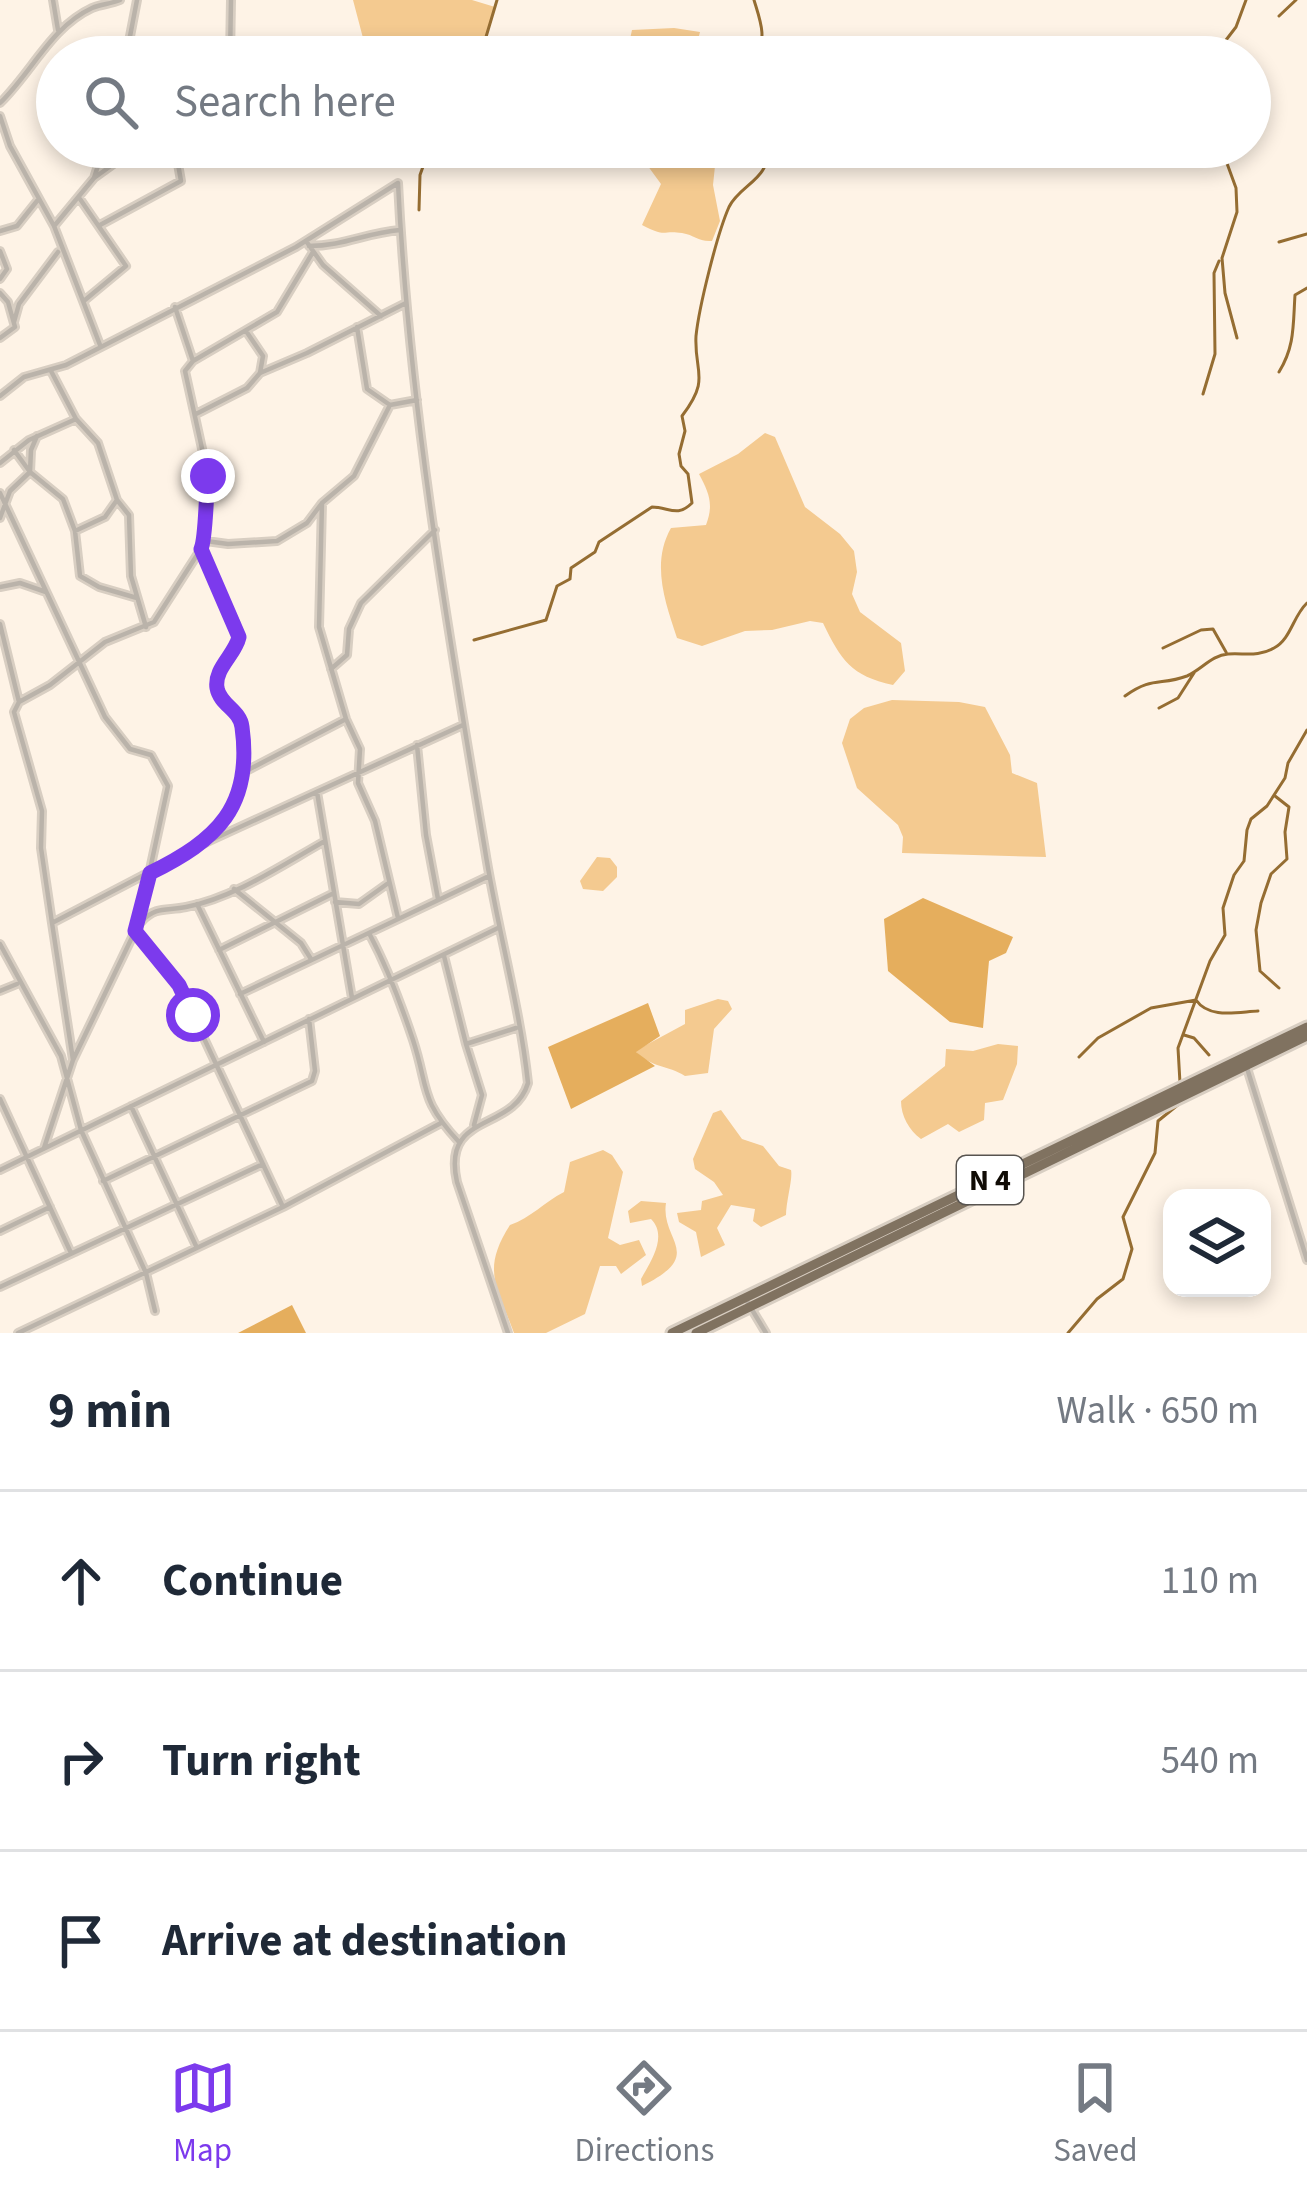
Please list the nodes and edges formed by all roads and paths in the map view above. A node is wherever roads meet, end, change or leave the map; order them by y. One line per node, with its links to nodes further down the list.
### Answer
1 (53, 0): 6 (street)
2 (120, 0): 5 (street)
3 (136, 0): 8 (street)
4 (231, 0): 9 (street)
5 (95, 3): 6 (street)
6 (58, 31): 7 (street)
7 (55, 36)
8 (130, 36)
9 (230, 36)
10 (36, 63): 11 (street)
11 (0, 103)
12 (0, 119): 18 (street)
13 (97, 168): 16 (street)
14 (108, 168): 16 (street)
15 (179, 168): 19 (street)
16 (94, 178): 17 (street)
17 (80, 199): 19 (street); 20 (street)
18 (37, 201): 20 (street); 22 (street)
19 (100, 225): 28 (street)
20 (54, 226): 24 (street)
21 (400, 230): 23 (street); 23 (street); 29 (street)
22 (0, 231)
23 (309, 246): 30 (street); 31 (street); 34 (street)
24 (60, 248): 28 (street); 32 (street)
25 (0, 251): 26 (street)
26 (0, 279)
27 (0, 293): 32 (street)
28 (85, 300): 36 (street)
29 (406, 303): 31 (street); 41 (street)
30 (175, 307): 36 (street); 37 (street)
31 (381, 316): 33 (street)
32 (14, 322): 35 (street)
33 (357, 327): 39 (street); 42 (street)
34 (246, 331): 37 (street); 39 (street)
35 (0, 338)
36 (100, 345): 38 (street)
37 (194, 361): 43 (street)
38 (51, 370): 40 (street); 44 (street)
39 (260, 373): 43 (street)
40 (0, 396)
41 (418, 400): 42 (street); 55 (street)
42 (390, 405): 52 (street)
43 (196, 414): 57 (street)
44 (76, 418): 45 (street); 51 (street)
45 (38, 436): 46 (street); 49 (street)
46 (14, 450): 47 (street); 49 (street)
47 (3, 453): 48 (street)
48 (0, 463)
49 (30, 472): 53 (street); 56 (street)
50 (0, 494): 53 (street)
51 (117, 500): 56 (street); 61 (street)
52 (322, 503): 57 (street); 65 (street)
53 (7, 504): 54 (street); 60 (street)
54 (0, 518)
55 (435, 530): 65 (street); 68 (street)
56 (75, 531): 61 (street)
57 (206, 541): 58 (street)
58 (201, 549): 63 (street); 70 (street)
59 (0, 587): 60 (street)
60 (50, 594): 64 (street)
61 (137, 598): 63 (street)
62 (0, 624): 66 (street)
63 (146, 628): 64 (street)
64 (82, 660): 66 (street); 75 (street)
65 (332, 669): 67 (street)
66 (19, 701): 83 (street)
67 (346, 719): 70 (street); 71 (street)
68 (465, 724): 69 (street); 76 (street)
69 (417, 743): 71 (street); 80 (street)
70 (246, 771): 74 (street)
71 (358, 772): 72 (street); 77 (street)
72 (316, 792): 73 (street); 74 (street)
73 (325, 841): 78 (street); 79 (street)
74 (207, 842): 75 (street)
75 (150, 873): 83 (street); 85 (street)
76 (489, 876): 80 (street); 86 (street)
77 (387, 884): 79 (street); 82 (street)
78 (234, 889): 81 (street); 84 (street)
79 (334, 898): 84 (street); 89 (street)
80 (438, 899): 82 (street)
81 (197, 904): 85 (street); 90 (street)
82 (398, 918): 87 (street)
83 (52, 923): 103 (street)
84 (274, 923): 90 (street); 92 (street)
85 (137, 928): 103 (street); 105 (street)
86 (498, 928): 91 (street); 99 (street)
87 (369, 933): 89 (street); 93 (street)
88 (0, 944): 94 (street)
89 (342, 944): 92 (street); 97 (street)
90 (219, 950): 96 (street)
91 (443, 954): 93 (street); 102 (street)
92 (311, 959): 96 (street)
93 (392, 978): 97 (street); 110 (street)
94 (19, 983): 95 (street); 106 (street)
95 (0, 992)
96 (241, 994): 101 (street)
97 (352, 998): 98 (street)
98 (309, 1019): 101 (street); 109 (street)
99 (517, 1028): 102 (street); 112 (street)
100 (1307, 1031): 104 (highway, N 4); 130 (highway, N 4)
101 (263, 1042): 105 (street)
102 (466, 1044): 112 (street)
103 (73, 1060): 106 (street)
104 (1246, 1064): 127 (street); 130 (highway, N 4)
105 (216, 1065): 108 (street); 109 (street)
106 (69, 1080): 111 (street); 114 (street)
107 (1, 1105): 116 (street)
108 (131, 1106): 111 (street); 115 (street)
109 (240, 1115): 115 (street); 117 (street)
110 (441, 1123): 113 (street); 122 (street)
111 (81, 1130): 114 (street); 119 (street)
112 (472, 1130): 113 (street)
113 (459, 1142): 133 (street)
114 (44, 1148): 116 (street)
115 (155, 1156): 119 (street); 120 (street)
116 (26, 1157): 118 (street); 121 (street)
117 (262, 1163): 120 (street); 122 (street)
118 (0, 1170)
119 (103, 1181): 123 (street)
120 (177, 1204): 123 (street); 125 (street)
121 (50, 1207): 124 (street); 126 (street)
122 (283, 1208): 125 (street)
123 (125, 1228): 126 (street); 128 (street)
124 (0, 1231)
125 (197, 1248): 128 (street)
126 (71, 1253): 129 (street)
127 (1307, 1260)
128 (146, 1273): 131 (street); 132 (street)
129 (0, 1287)
130 (748, 1302): 134 (highway, N 4); 135 (highway, N 4); 136 (street)
131 (155, 1312)
132 (18, 1333)
133 (508, 1333)
134 (672, 1333)
135 (696, 1333)
136 (766, 1333)

